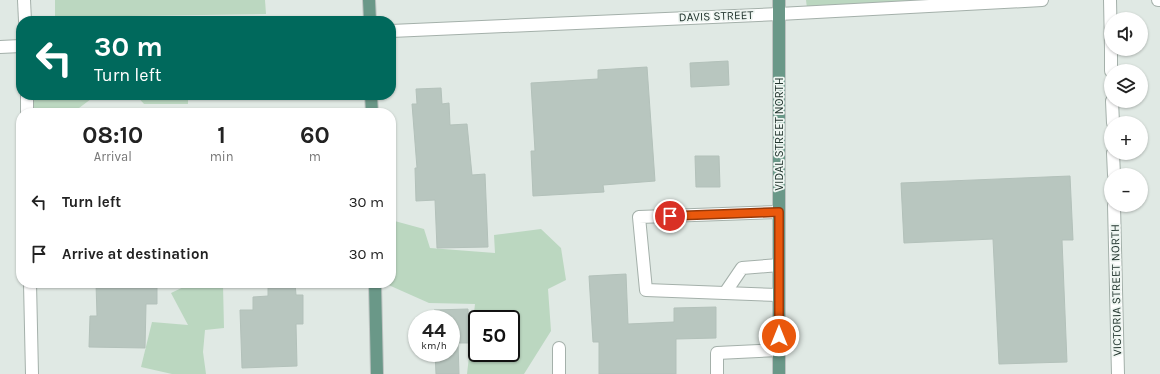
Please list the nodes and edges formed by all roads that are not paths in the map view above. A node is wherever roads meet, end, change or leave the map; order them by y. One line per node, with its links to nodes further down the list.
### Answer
1 (24, 0): 8 (street)
2 (370, 0): 9 (main road)
3 (779, 0): 7 (main road, VIDAL STREET NORTH)
4 (1042, 0): 7 (street, DAVIS STREET)
5 (1110, 0): 6 (street)
6 (1110, 12)
7 (779, 14): 10 (street, DAVIS STREET); 13 (main road, VIDAL STREET NORTH)
8 (25, 16)
9 (370, 16)
10 (396, 30)
11 (16, 46): 12 (street)
12 (0, 47)
13 (779, 212): 15 (main road, VIDAL STREET NORTH); 18 (street)
14 (1114, 212): 27 (street, VICTORIA STREET NORTH)
15 (779, 265): 18 (street); 19 (main road, VIDAL STREET NORTH)
16 (30, 288): 22 (street)
17 (375, 288): 23 (main road)
18 (725, 293): 19 (street)
19 (778, 295): 21 (main road, VIDAL STREET NORTH)
20 (559, 348): 24 (street)
21 (779, 350): 25 (street); 26 (main road, VIDAL STREET NORTH)
22 (32, 374)
23 (377, 374)
24 (559, 374)
25 (717, 374)
26 (779, 374)
27 (1118, 374)

